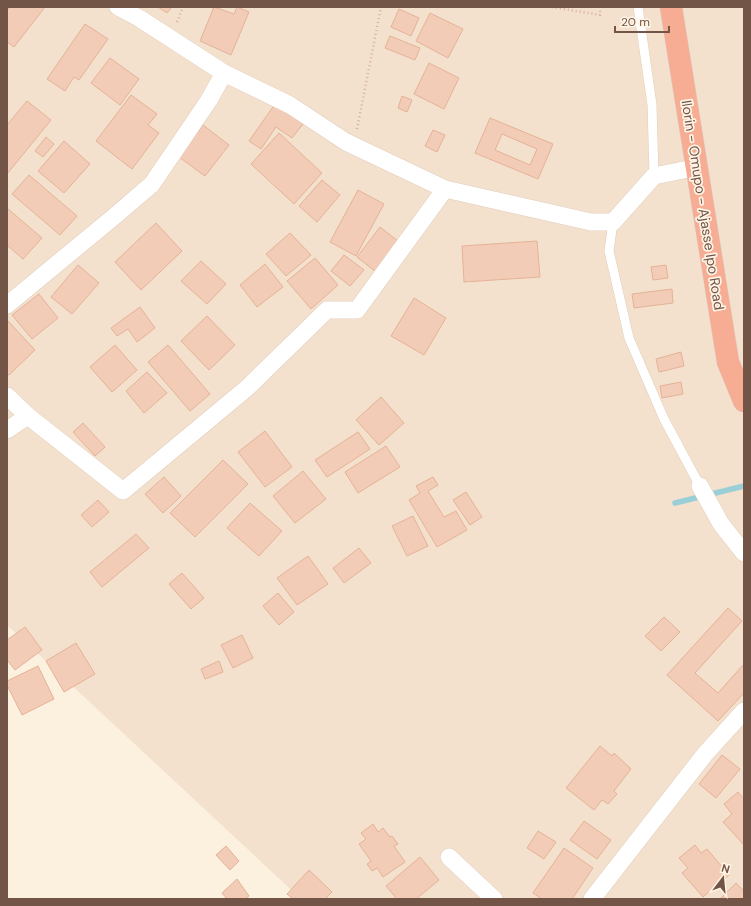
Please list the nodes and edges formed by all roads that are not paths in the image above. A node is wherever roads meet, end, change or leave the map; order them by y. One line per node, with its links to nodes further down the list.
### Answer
1 (118, 7): 4 (street)
2 (638, 7): 6 (lane)
3 (671, 7): 5 (highway, Ilorin - Omupo - Ajasse Ipo Road)
4 (224, 72): 7 (street); 9 (street)
5 (698, 167): 6 (street); 11 (highway, Ilorin - Omupo - Ajasse Ipo Road)
6 (654, 176): 8 (street)
7 (445, 189): 8 (street); 12 (street)
8 (612, 222): 14 (lane)
9 (7, 305)
10 (7, 396): 12 (street)
11 (744, 401)
12 (28, 416): 13 (street)
13 (7, 430)
14 (700, 486): 15 (street)
15 (744, 554)
16 (744, 711): 19 (street)
17 (450, 857): 18 (street)
18 (494, 899)
19 (592, 899)

